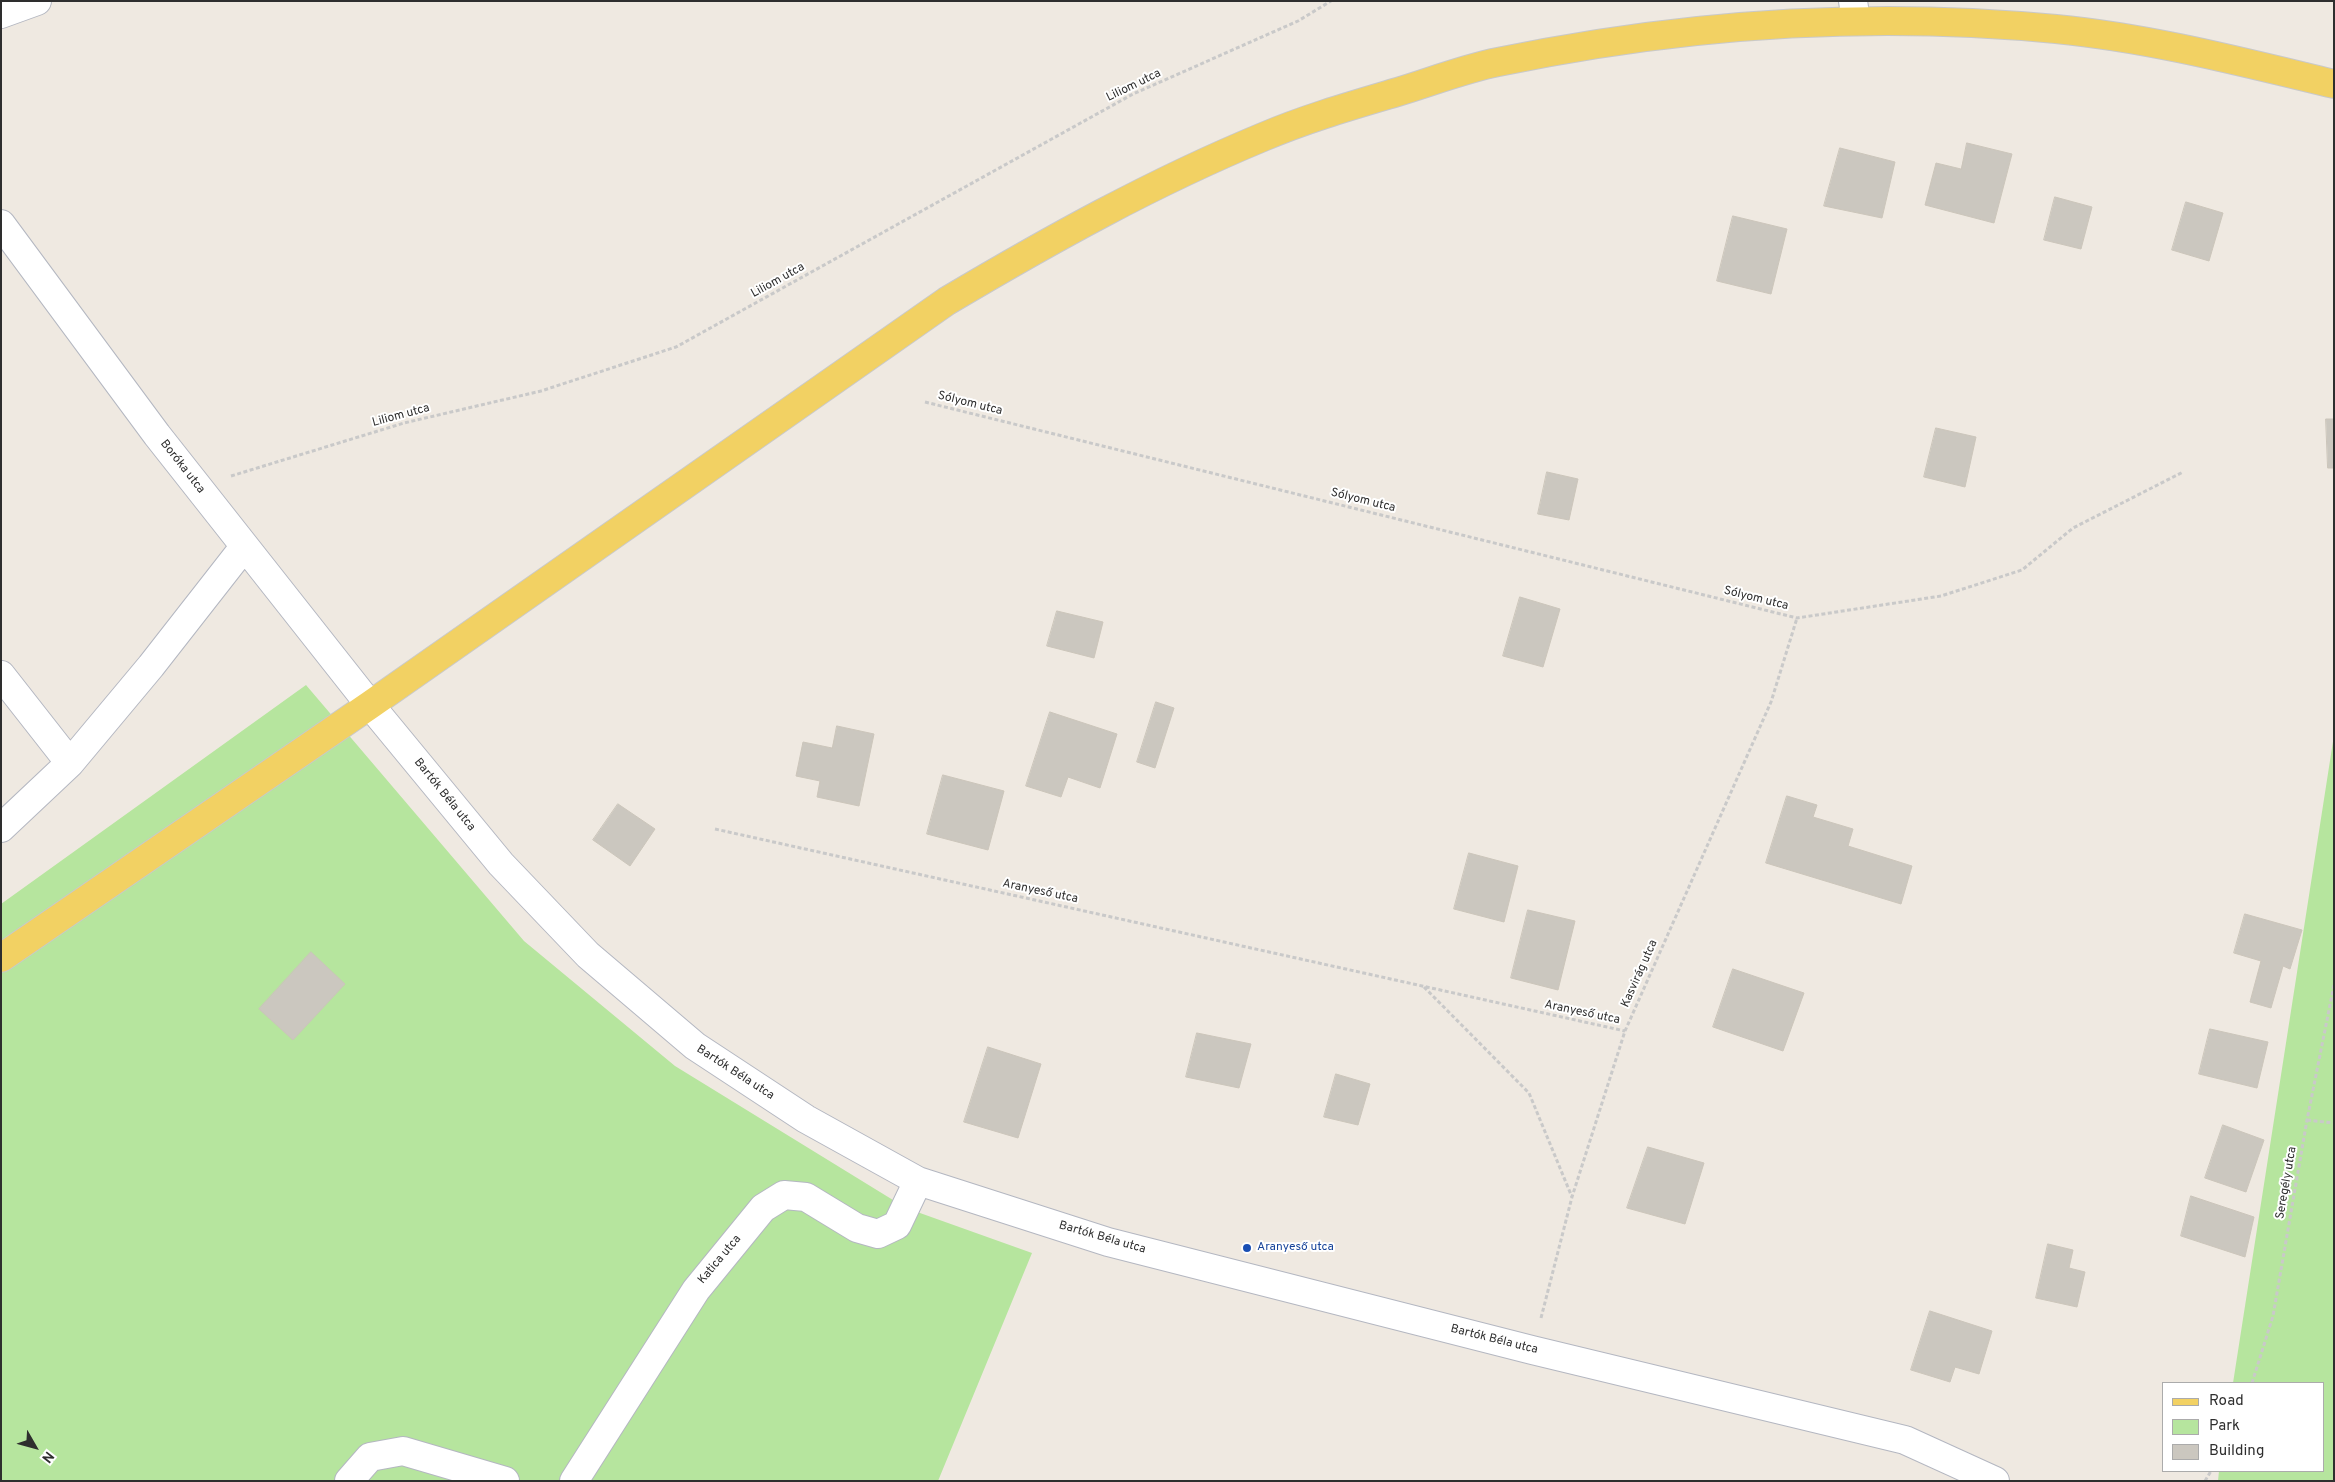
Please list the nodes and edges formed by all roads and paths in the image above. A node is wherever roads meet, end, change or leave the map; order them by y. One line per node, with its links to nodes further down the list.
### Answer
1 (37, 1): 4 (street)
2 (1331, 1): 9 (path, Liliom utca)
3 (1855, 11): 5 (main road); 13 (main road)
4 (1, 14)
5 (2334, 84)
6 (1, 224): 9 (street, Boróka utca)
7 (925, 402): 11 (path, Sólyom utca)
8 (2183, 472): 11 (path)
9 (197, 486): 10 (street, Boróka utca)
10 (244, 547): 13 (street, Boróka utca); 14 (street)
11 (1797, 618): 20 (path, Kasvirág utca)
12 (1, 675): 14 (street)
13 (370, 705): 17 (main road); 23 (street, Bartók Béla utca)
14 (70, 763): 15 (street)
15 (1, 828)
16 (715, 829): 19 (path, Aranyeső utca)
17 (1, 958)
18 (2334, 985): 21 (path, Seregély utca)
19 (1424, 986): 20 (path, Aranyeső utca); 24 (path)
20 (1625, 1031): 24 (path, Kasvirág utca)
21 (2307, 1120): 22 (path); 26 (path, Seregély utca)
22 (2334, 1123)
23 (918, 1181): 25 (street, Bartók Béla utca); 29 (street, Katica utca)
24 (1572, 1197): 25 (path, Kasvirág utca)
25 (1532, 1350): 30 (street, Bartók Béla utca)
26 (2252, 1382)
27 (349, 1481): 28 (street)
28 (505, 1481)
29 (574, 1481)
30 (1995, 1481)

